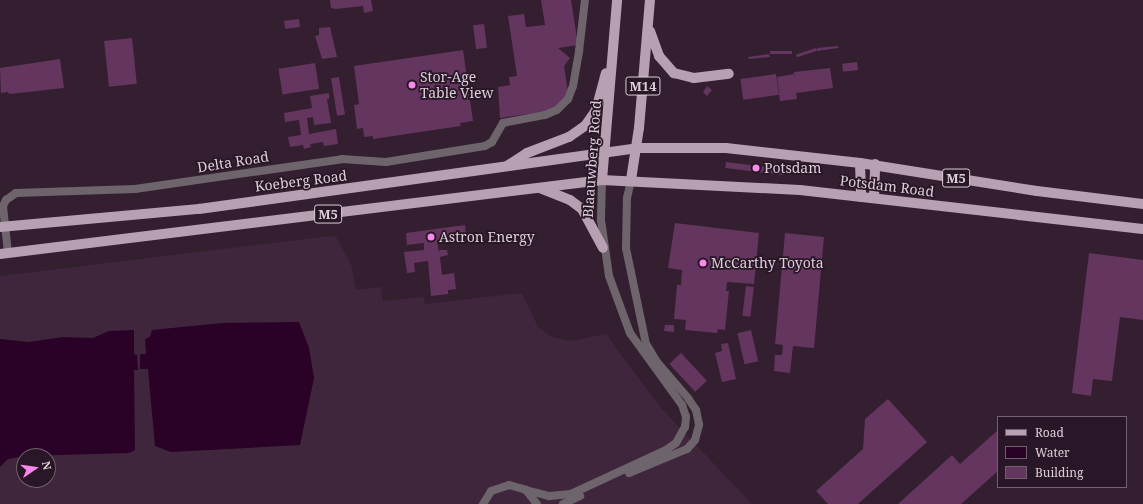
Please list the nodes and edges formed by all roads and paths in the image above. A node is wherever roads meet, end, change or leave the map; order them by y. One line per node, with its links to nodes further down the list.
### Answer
1 (585, 0): 18 (street, Delta Road)
2 (617, 0): 5 (main road, Blaauwberg Road / M14)
3 (650, 0): 4 (main road, M14)
4 (648, 25): 6 (main road); 7 (main road, M14)
5 (612, 50): 8 (main road, Blaauwberg Road / M14); 11 (main road)
6 (729, 74)
7 (636, 148): 8 (main road, Potsdam Road / M5); 9 (main road, Potsdam Road / M5); 13 (main road, M14)
8 (605, 151): 11 (main road, Koeberg Road / M5); 12 (main road, Blaauwberg Road / M14)
9 (860, 163): 10 (main road, Potsdam Road / M5); 15 (main road)
10 (875, 164): 16 (main road); 17 (main road, Potsdam Road / M5)
11 (505, 167): 18 (main road, Koeberg Road / M5)
12 (602, 180): 13 (main road, Potsdam Road / M5); 14 (main road, M5); 20 (street, Blaauwberg Road)
13 (631, 180): 15 (main road, Potsdam Road / M5); 23 (street)
14 (538, 187): 20 (main road); 21 (main road, M5)
15 (861, 197): 16 (main road, Potsdam Road / M5)
16 (874, 198): 19 (main road, Potsdam Road / M5)
17 (1143, 204)
18 (2, 227): 21 (street, Delta Road)
19 (1143, 229)
20 (603, 248): 22 (street, Blaauwberg Road)
21 (4, 254)
22 (686, 423): 23 (street); 24 (street)
23 (699, 425): 27 (street)
24 (526, 490): 25 (street); 26 (street)
25 (483, 504)
26 (537, 504)
27 (563, 504)

